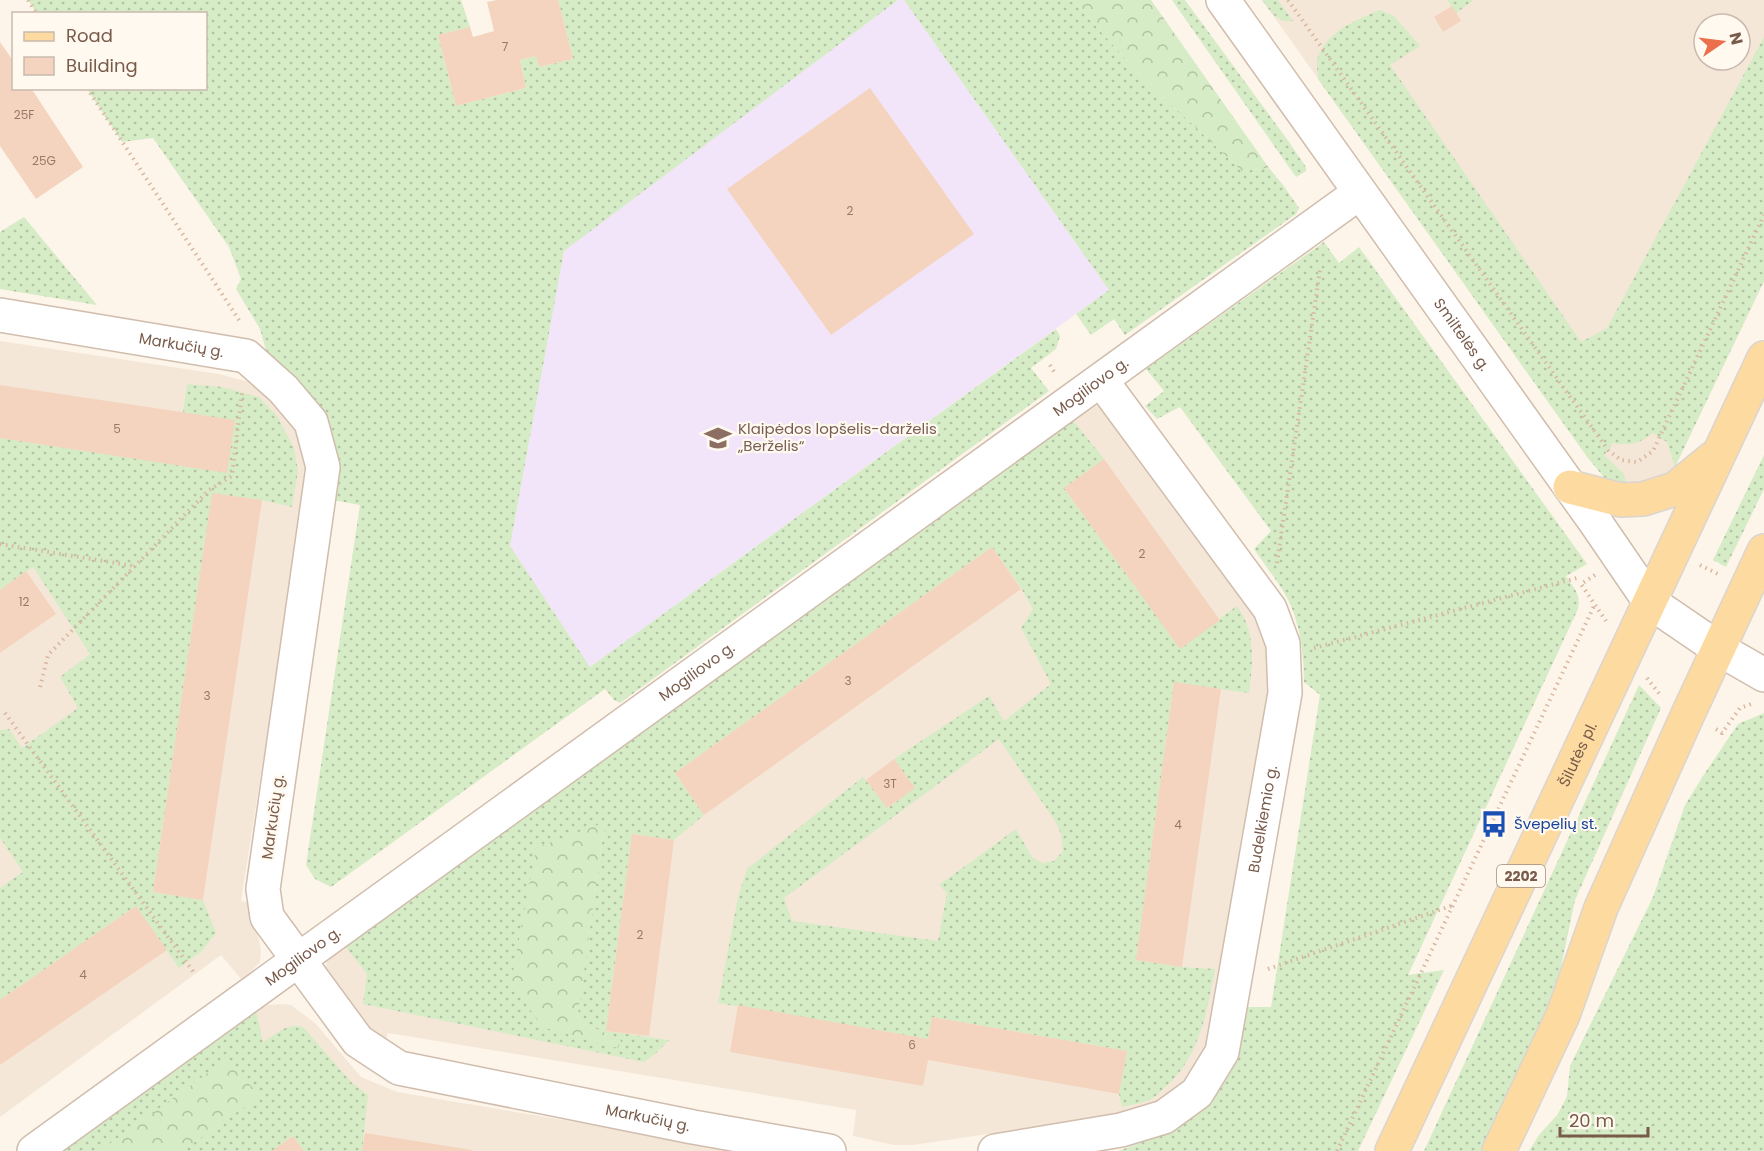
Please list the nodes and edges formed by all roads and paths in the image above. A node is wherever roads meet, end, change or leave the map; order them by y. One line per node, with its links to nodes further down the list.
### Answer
1 (1222, 0): 4 (street, Smiltelės g.)
2 (1288, 0): 5 (path)
3 (88, 90): 8 (path)
4 (1359, 193): 10 (street, Mogiliovo g.); 12 (street, Smiltelės g.)
5 (1764, 215)
6 (1320, 270): 22 (path)
7 (0, 315): 8 (street, Markučių g.)
8 (246, 356): 16 (path); 31 (street, Markučių g.)
9 (1764, 358): 11 (main road, Šilutės pl. / 2202)
10 (1101, 380): 22 (street, Budelkiemio g.); 31 (street, Mogiliovo g.)
11 (1719, 453): 12 (main road); 15 (main road, Šilutės pl. / 2202)
12 (1570, 487): 20 (street, Smiltelės g.)
13 (0, 544): 16 (path)
14 (1764, 550): 19 (main road)
15 (1674, 551): 19 (path); 20 (main road, Šilutės pl. / 2202)
16 (135, 566): 26 (path)
17 (1577, 578): 25 (path)
18 (1581, 584): 21 (path)
19 (1746, 589): 23 (main road)
20 (1650, 602): 23 (street, Smiltelės g.); 24 (main road, Šilutės pl. / 2202)
21 (1595, 604): 24 (path); 30 (path)
22 (1270, 609): 25 (street, Budelkiemio g.)
23 (1719, 649): 27 (street, Smiltelės g.); 29 (main road)
24 (1627, 652): 29 (path); 38 (main road, Šilutės pl. / 2202)
25 (1284, 656): 33 (street, Budelkiemio g.)
26 (40, 687)
27 (1761, 689): 29 (path)
28 (5, 713): 32 (path)
29 (1688, 714): 39 (main road)
30 (1452, 906): 33 (path); 37 (path)
31 (298, 962): 34 (street, Mogiliovo g.); 35 (street, Markučių g.)
32 (195, 974)
33 (1234, 980): 36 (street, Budelkiemio g.)
34 (34, 1151)
35 (829, 1151)
36 (994, 1151)
37 (1336, 1151)
38 (1392, 1151)
39 (1498, 1151)

